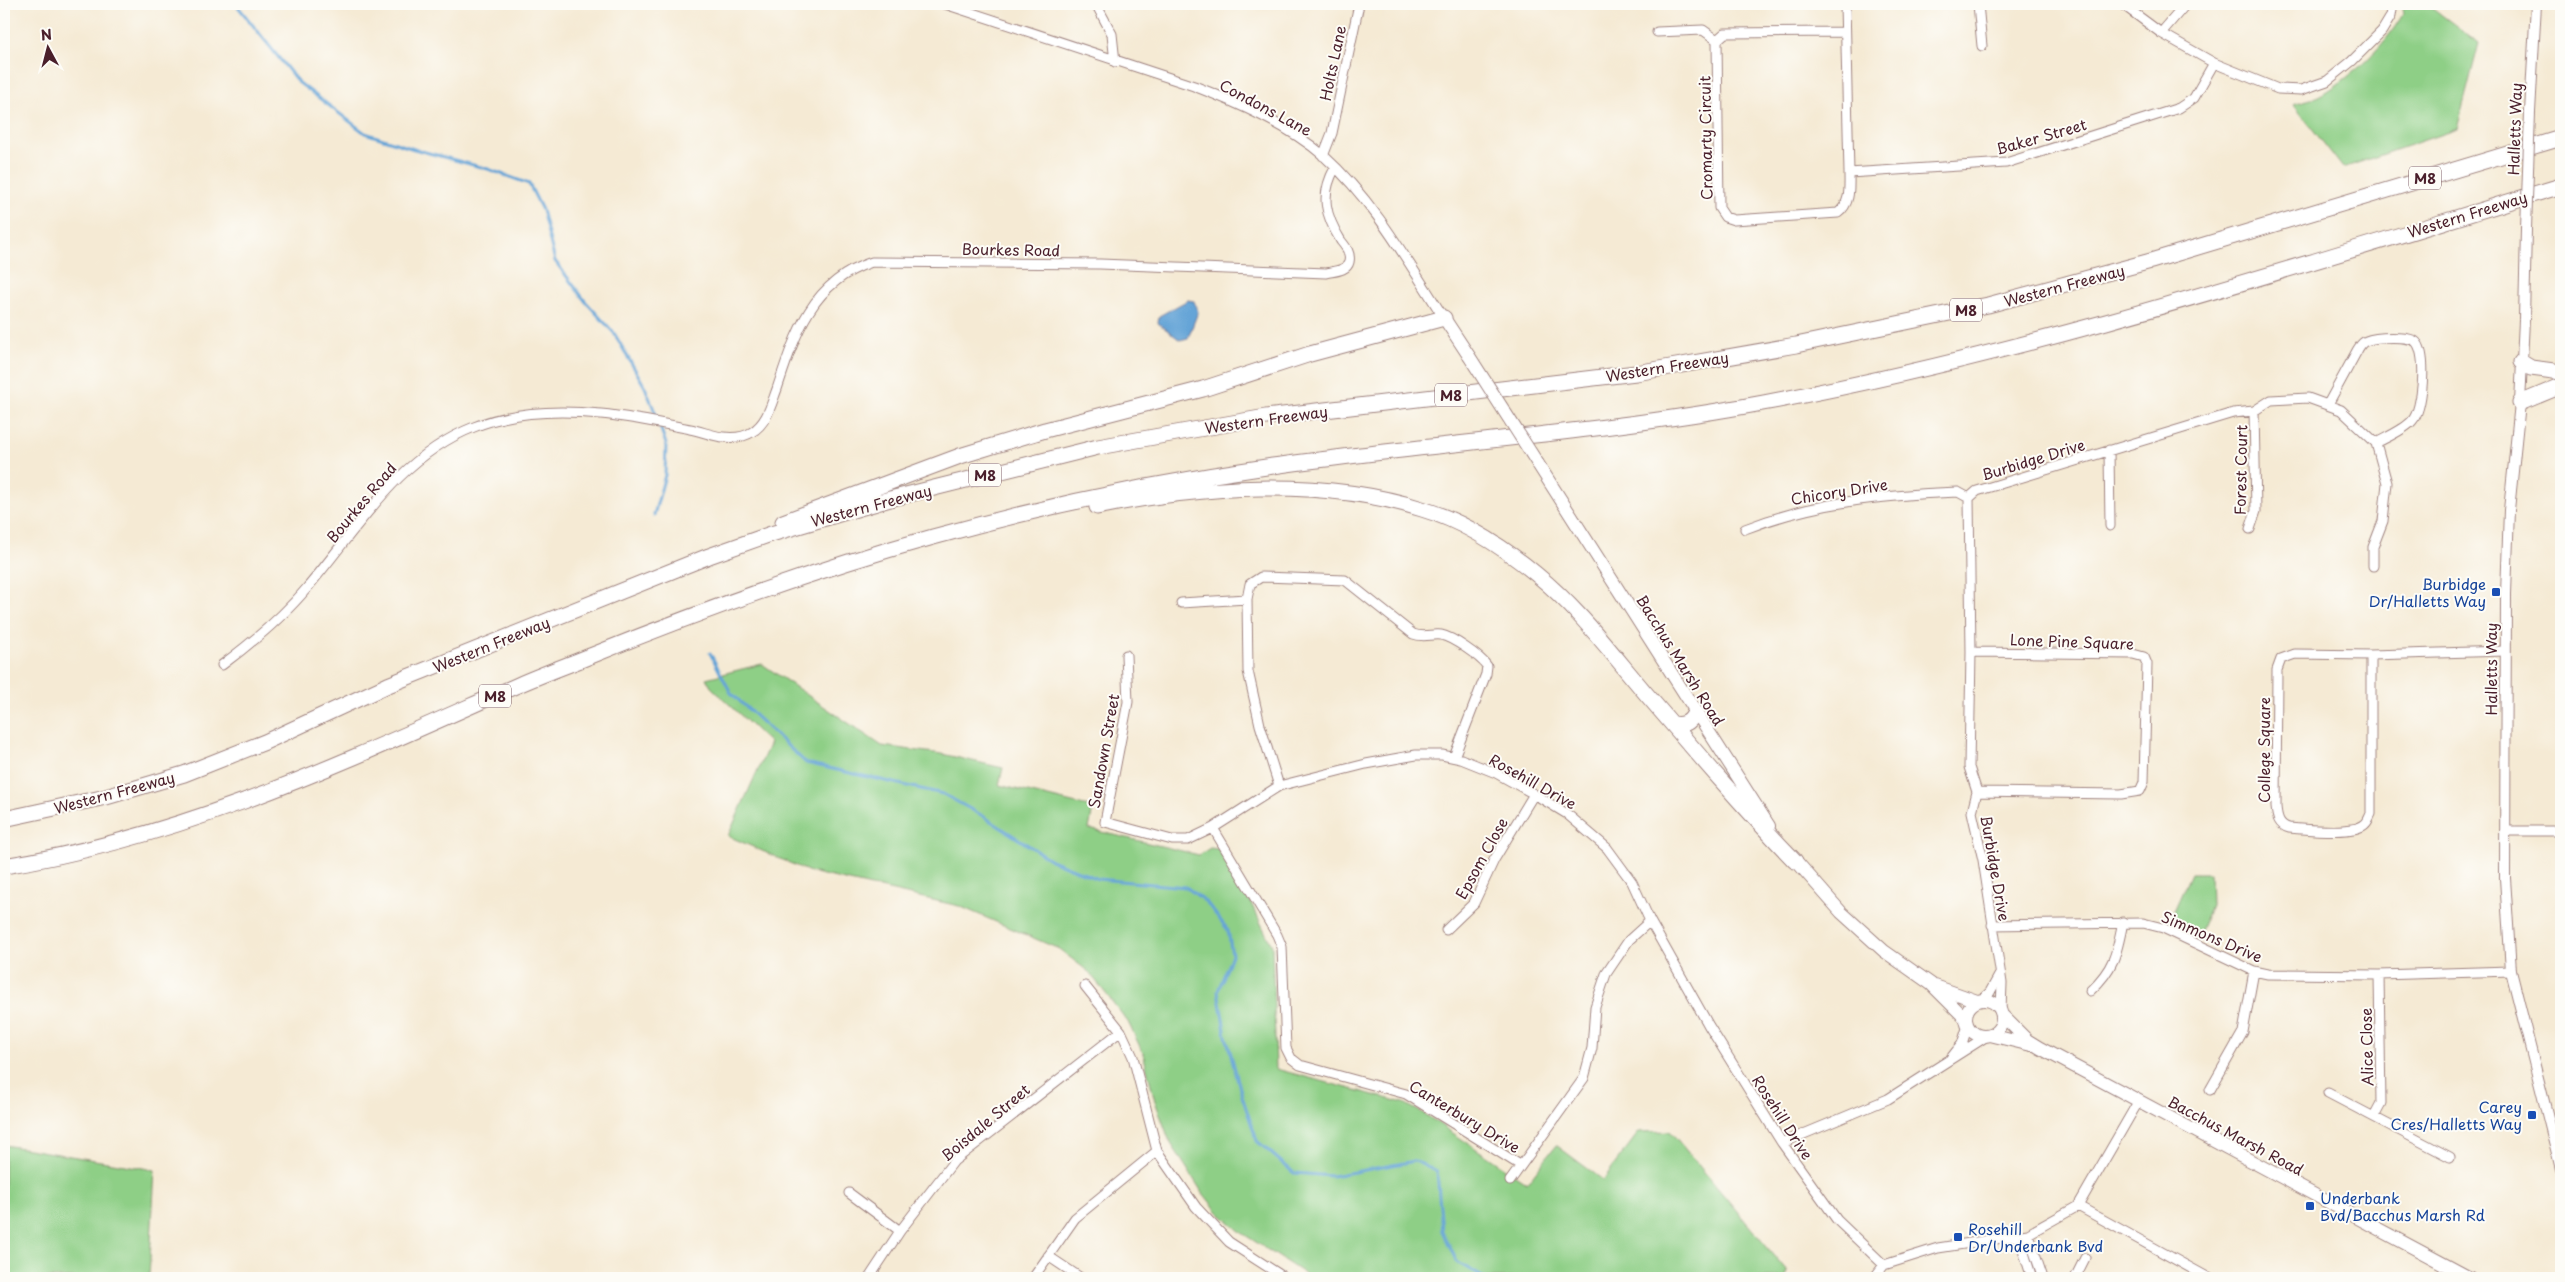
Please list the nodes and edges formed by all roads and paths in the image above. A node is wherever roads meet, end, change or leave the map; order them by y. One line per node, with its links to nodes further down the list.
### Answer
1 (945, 4): 15 (street, Condons Lane)
2 (1096, 4): 15 (street)
3 (1358, 4): 18 (street, Holts Lane)
4 (1845, 4): 11 (street, Cromarty Circuit)
5 (1978, 4): 14 (street)
6 (2122, 4): 12 (street)
7 (2186, 4): 12 (street)
8 (2393, 4): 16 (street)
9 (2535, 7): 23 (street, Halletts Way, bridge)
10 (1657, 32): 13 (street)
11 (1845, 32): 13 (street); 20 (street, Cromarty Circuit)
12 (2161, 33): 16 (street)
13 (1717, 40): 20 (street, Cromarty Circuit)
14 (1982, 46)
15 (1115, 62): 18 (street, Condons Lane)
16 (2214, 63): 20 (street, Baker Street)
17 (2561, 138): 36 (highway, Western Freeway / M8)
18 (1324, 156): 19 (street, Condons Lane)
19 (1335, 168): 22 (street, Condons Lane); 44 (street, Bourkes Road)
20 (1849, 173)
21 (2561, 186): 32 (highway, Western Freeway / M8)
22 (1444, 318): 36 (highway); 45 (main road, Bacchus Marsh Road, bridge)
23 (2521, 362): 24 (highway); 26 (street, Halletts Way)
24 (2561, 372)
25 (2561, 386): 26 (highway)
26 (2520, 403): 40 (street, Halletts Way)
27 (2328, 404): 28 (street, Burbidge Drive); 29 (street, Burbidge Drive); 29 (street)
28 (2254, 411): 30 (street, Burbidge Drive); 35 (street, Forest Court)
29 (2376, 443): 37 (street)
30 (2109, 450): 31 (street, Burbidge Drive); 33 (street)
31 (1969, 498): 34 (street, Chicory Drive); 41 (street, Burbidge Drive)
32 (987, 523): 46 (highway); 57 (highway, Western Freeway / M8)
33 (2110, 526)
34 (1745, 529)
35 (2250, 529)
36 (709, 556): 51 (highway, Western Freeway / M8)
37 (2373, 566)
38 (1246, 599): 39 (street); 47 (street); 48 (street)
39 (1180, 603)
40 (2505, 651): 43 (street); 54 (street, Halletts Way)
41 (1971, 652): 49 (street, Burbidge Drive); 49 (street, Lone Pine Square)
42 (1126, 655): 52 (street, Sandown Street)
43 (2371, 655): 43 (street, College Square)
44 (222, 665)
45 (1695, 712): 46 (highway); 56 (main road, Bacchus Marsh Road)
46 (1673, 724): 56 (highway)
47 (1454, 757): 48 (street, Rosehill Drive); 50 (street, Rosehill Drive)
48 (1279, 786): 53 (street, Rosehill Drive)
49 (1976, 792): 60 (street, Burbidge Drive)
50 (1534, 794): 58 (street, Rosehill Drive); 61 (street, Epsom Close)
51 (4, 818)
52 (1105, 822): 53 (street, Rosehill Drive)
53 (1213, 828): 84 (street, Canterbury Drive)
54 (2505, 831): 55 (street); 62 (street, Halletts Way)
55 (2561, 831)
56 (1795, 861): 66 (main road, Bacchus Marsh Road)
57 (4, 866)
58 (1650, 921): 81 (street, Rosehill Drive); 84 (street)
59 (2124, 922): 60 (street, Simmons Drive); 63 (street, Simmons Drive); 68 (street)
60 (1992, 925): 64 (street, Burbidge Drive)
61 (1446, 930)
62 (2511, 970): 65 (street, Simmons Drive); 80 (street, Halletts Way)
63 (2254, 971): 65 (street, Simmons Drive); 76 (street)
64 (2000, 972): 69 (street); 70 (street, Burbidge Drive)
65 (2379, 975): 79 (street, Alice Close)
66 (1931, 984): 69 (main road, Bacchus Marsh Road); 71 (main road, Bacchus Marsh Road)
67 (1084, 986): 72 (street)
68 (2090, 991)
69 (1979, 1000): 70 (main road); 71 (main road)
70 (2002, 1013): 73 (main road); 74 (main road, Bacchus Marsh Road)
71 (1967, 1022): 73 (main road); 75 (street)
72 (1121, 1031): 82 (street); 89 (street, Boisdale Street)
73 (1988, 1035): 74 (main road, Bacchus Marsh Road); 75 (street)
74 (2040, 1048): 78 (main road, Bacchus Marsh Road)
75 (1950, 1060): 81 (street)
76 (2210, 1090)
77 (2328, 1093): 79 (street, Alice Close)
78 (2138, 1102): 88 (street); 103 (main road, Bacchus Marsh Road)
79 (2374, 1116): 83 (street, Alice Close)
80 (2557, 1137): 85 (street, Halletts Way)
81 (1782, 1143): 93 (street, Rosehill Drive)
82 (1158, 1151): 91 (street); 97 (street)
83 (2450, 1157)
84 (1520, 1165): 86 (street)
85 (2561, 1168)
86 (1510, 1181)
87 (849, 1193): 89 (street)
88 (2078, 1206): 90 (street); 102 (street)
89 (900, 1231): 94 (street, Boisdale Street)
90 (2024, 1235): 93 (street); 99 (street); 100 (street)
91 (1048, 1256): 95 (street); 96 (street)
92 (2085, 1258): 101 (street)
93 (1884, 1265): 98 (street)
94 (870, 1278)
95 (1033, 1278)
96 (1082, 1278)
97 (1285, 1278)
98 (1874, 1278)
99 (2032, 1278)
100 (2043, 1278)
101 (2075, 1278)
102 (2209, 1278)
103 (2470, 1278)

